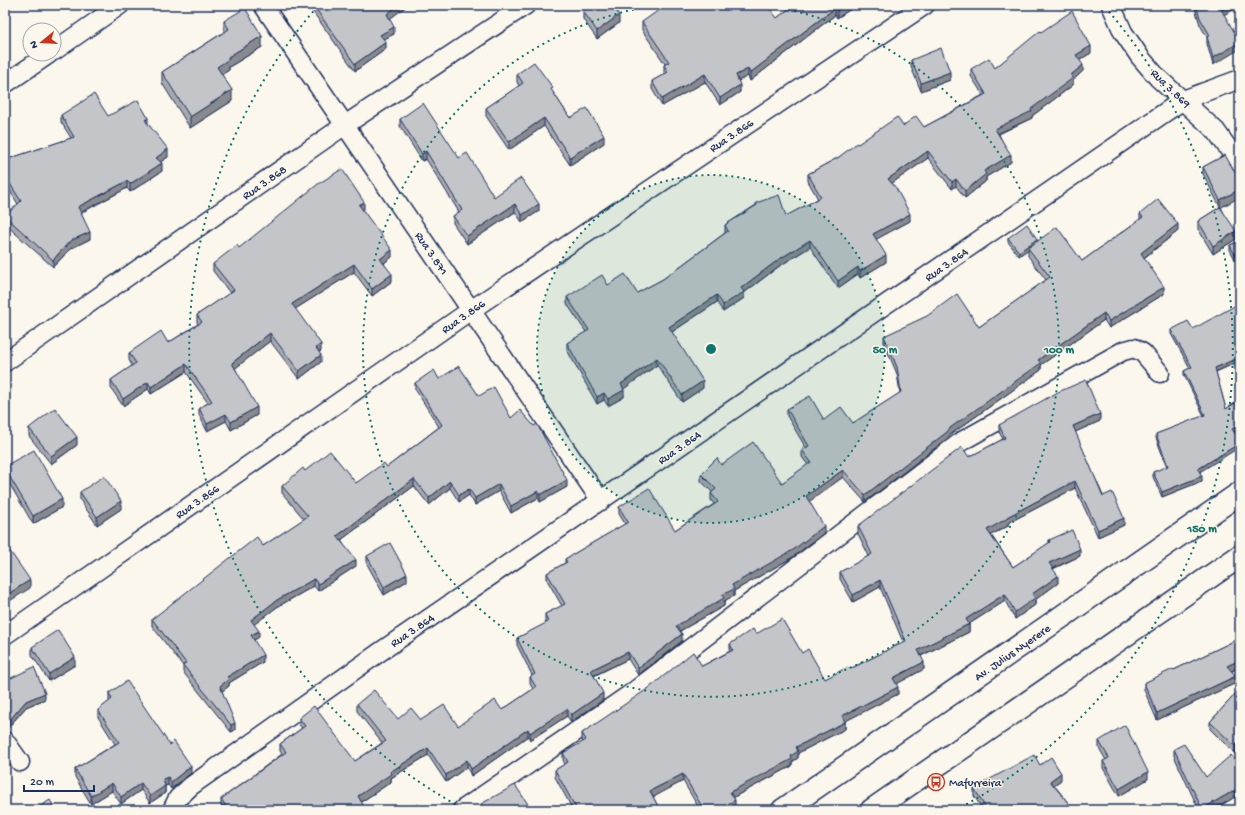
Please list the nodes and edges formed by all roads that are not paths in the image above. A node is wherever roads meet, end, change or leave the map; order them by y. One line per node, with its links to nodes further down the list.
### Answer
1 (120, 5): 6 (street)
2 (264, 5): 11 (street, Rua 3.871)
3 (526, 5): 11 (street, Rua 3.868)
4 (925, 5): 13 (street, Rua 3.866)
5 (1111, 5): 10 (street, Rua 3.869)
6 (62, 45)
7 (37, 62): 9 (street)
8 (1240, 78): 10 (street, Rua 3.864)
9 (5, 84)
10 (1184, 100): 12 (street, Rua 3.869); 17 (street, Rua 3.864)
11 (345, 125): 13 (street, Rua 3.871); 14 (street, Rua 3.868)
12 (1240, 165)
13 (471, 310): 17 (street, Rua 3.871); 19 (street, Rua 3.866)
14 (5, 362)
15 (1160, 373): 23 (street)
16 (1240, 493): 24 (main road, Av. Julius Nyerere)
17 (601, 501): 22 (street, Rua 3.864)
18 (1240, 556): 25 (main road)
19 (5, 635)
20 (5, 741): 21 (street)
21 (20, 762)
22 (175, 804)
23 (462, 810)
24 (783, 810)
25 (872, 810)

